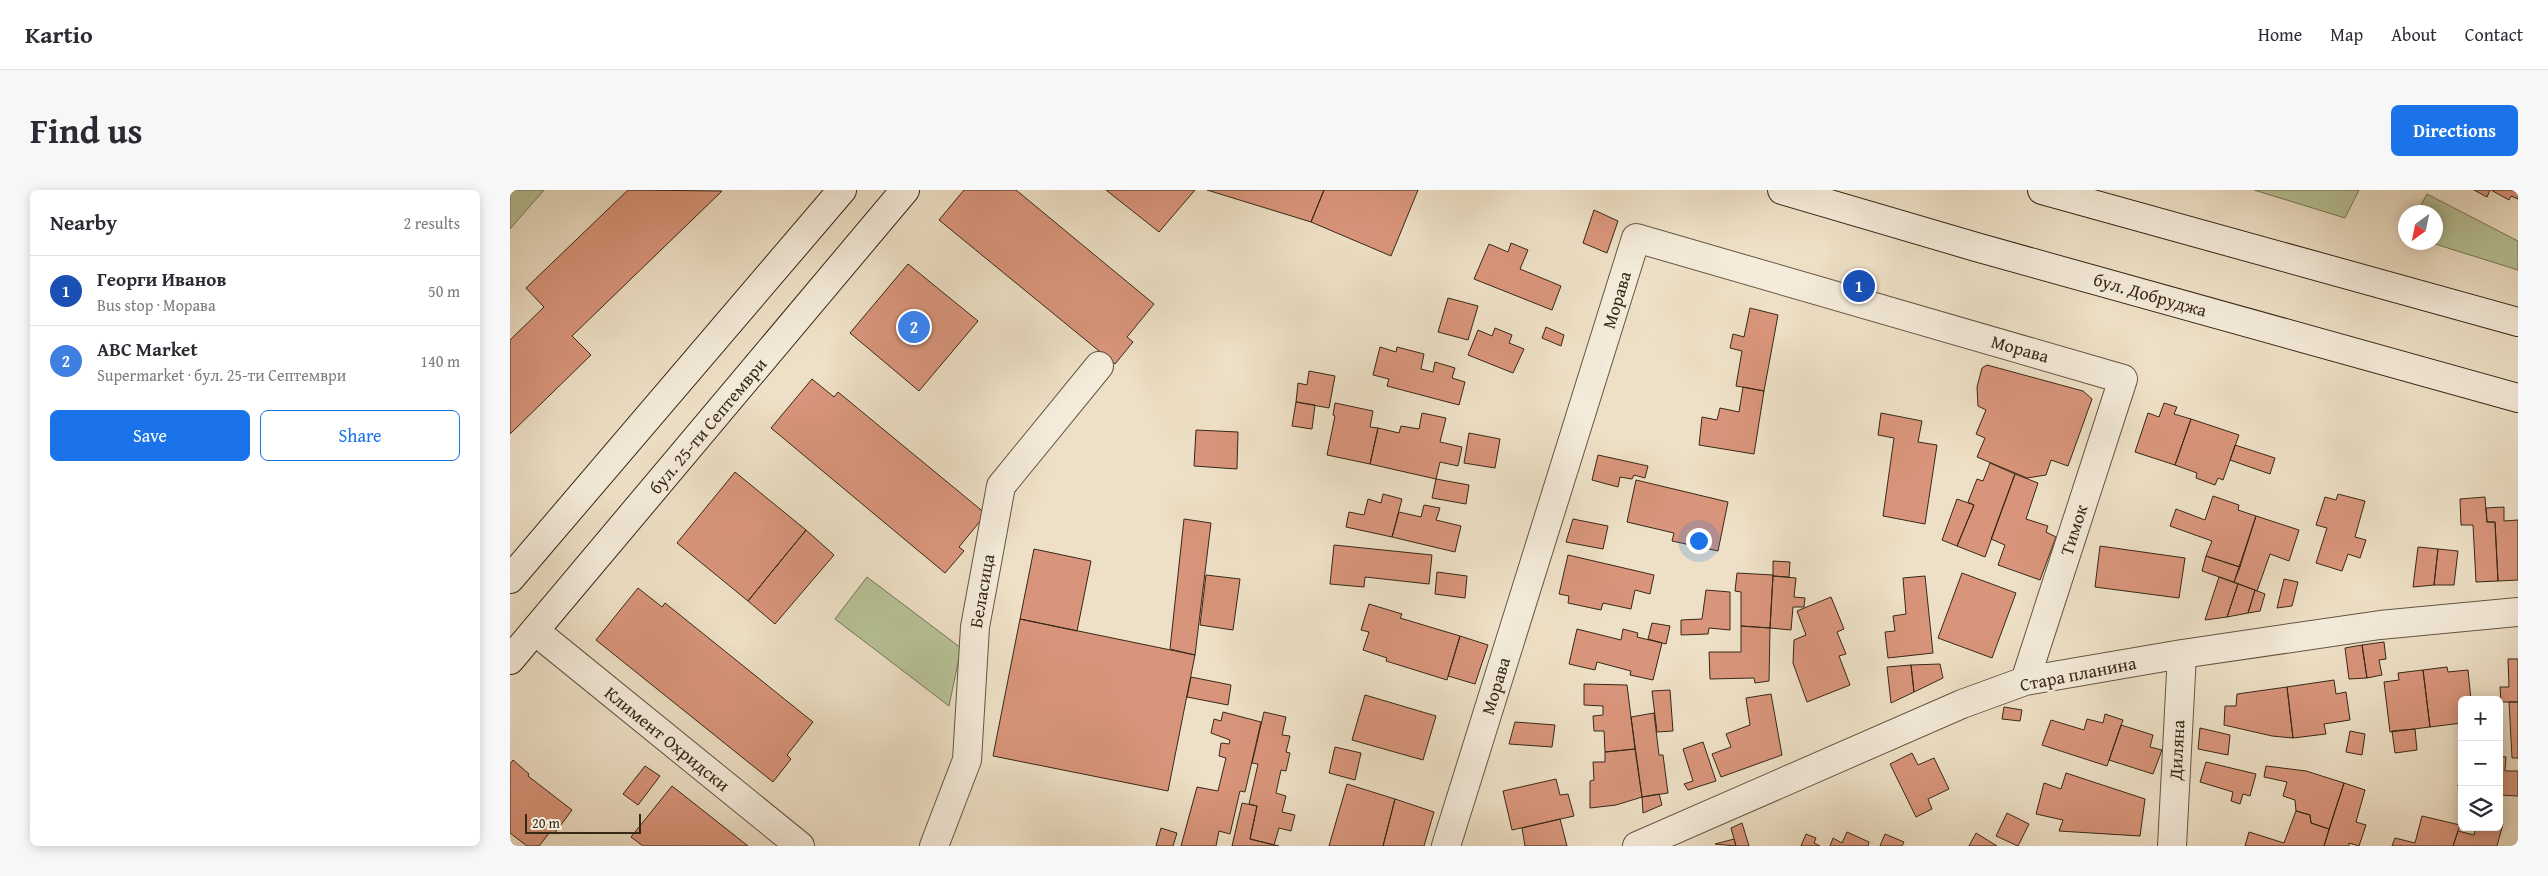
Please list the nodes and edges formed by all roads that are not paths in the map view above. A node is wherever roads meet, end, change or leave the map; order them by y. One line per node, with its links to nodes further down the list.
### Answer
1 (842, 190): 9 (street)
2 (905, 190): 11 (street, бул. 25-ти Септември)
3 (1782, 190): 8 (street, бул. Добруджа)
4 (2042, 190): 5 (street)
5 (2518, 322)
6 (1098, 366): 16 (street, Беласица)
7 (2123, 379): 14 (street, Тимок); 17 (street, Морава)
8 (2518, 398)
9 (510, 579)
10 (2518, 612): 12 (street, Стара планина)
11 (534, 631): 13 (street, бул. 25-ти Септември); 15 (street, Климент Охридски)
12 (2182, 654): 14 (street, Стара планина); 19 (street, Диляна)
13 (510, 660)
14 (2025, 681): 18 (street, Стара планина)
15 (800, 846)
16 (934, 846)
17 (1446, 846)
18 (1637, 846)
19 (2172, 846)

